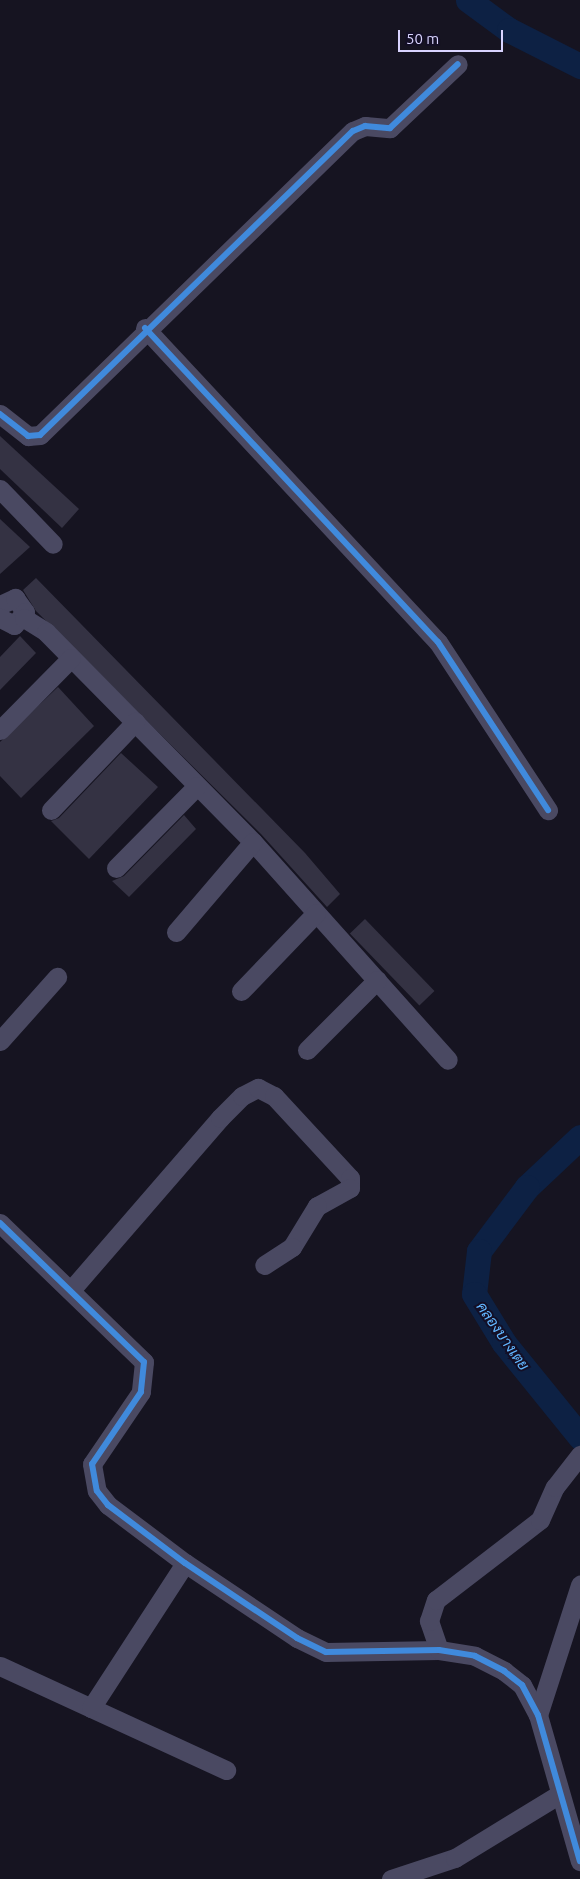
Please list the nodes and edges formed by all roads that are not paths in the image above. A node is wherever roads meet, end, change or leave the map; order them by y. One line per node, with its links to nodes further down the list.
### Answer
1 (458, 64): 2 (street)
2 (145, 328): 3 (street); 12 (street)
3 (0, 414)
4 (0, 489): 5 (street)
5 (53, 544)
6 (1, 612): 7 (street)
7 (71, 658): 8 (street); 9 (street)
8 (135, 722): 10 (street); 11 (street)
9 (0, 730)
10 (197, 786): 13 (street); 14 (street)
11 (51, 810)
12 (548, 810)
13 (253, 842): 15 (street); 16 (street)
14 (116, 868)
15 (316, 913): 18 (street); 19 (street)
16 (176, 932)
17 (57, 977): 20 (street)
18 (377, 980): 21 (street); 22 (street)
19 (241, 991)
20 (0, 1041)
21 (307, 1050)
22 (448, 1060)
23 (0, 1223): 25 (street)
24 (264, 1265): 25 (street)
25 (71, 1290): 27 (street)
26 (580, 1455): 29 (street)
27 (185, 1563): 29 (street); 31 (street)
28 (580, 1585): 32 (street)
29 (439, 1650): 32 (street)
30 (0, 1666): 31 (street)
31 (91, 1708): 33 (street)
32 (538, 1715): 34 (street)
33 (226, 1770)
34 (560, 1794): 35 (street); 36 (street)
35 (580, 1861)
36 (391, 1879)

